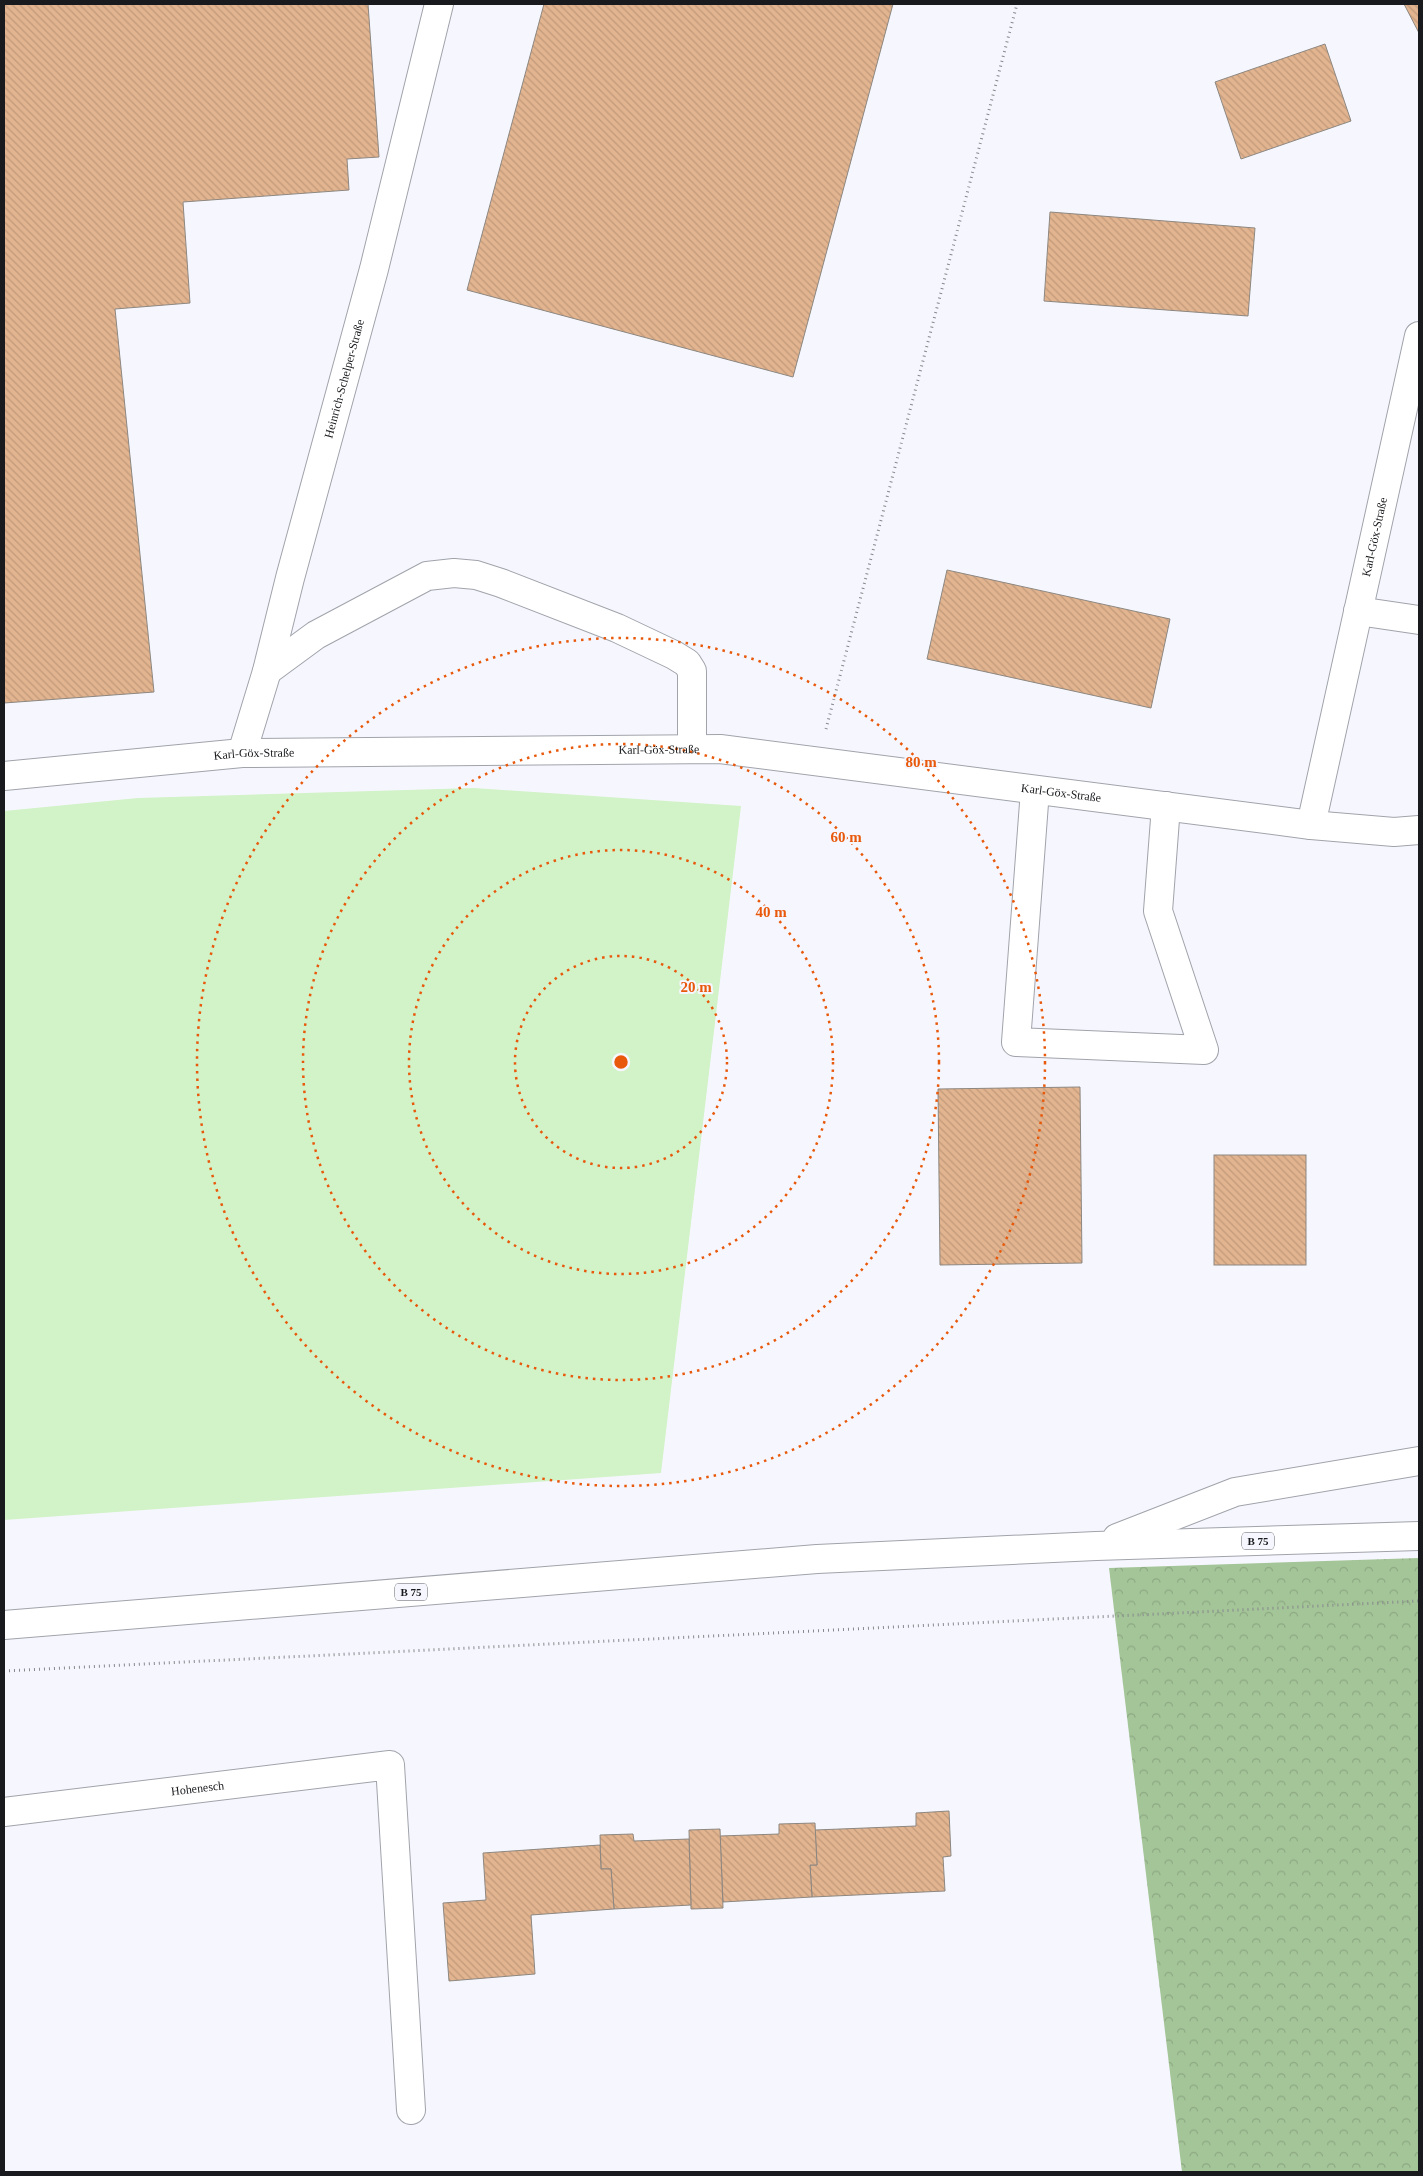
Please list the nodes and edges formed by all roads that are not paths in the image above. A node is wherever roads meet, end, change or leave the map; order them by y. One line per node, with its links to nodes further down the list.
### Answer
1 (439, 4): 5 (street, Heinrich-Schelper-Straße)
2 (1419, 336): 3 (street, Karl-Göx-Straße)
3 (1358, 611): 4 (street); 11 (street, Karl-Göx-Straße)
4 (1419, 620)
5 (267, 671): 6 (street); 7 (street, Heinrich-Schelper-Straße)
6 (692, 749): 7 (street, Karl-Göx-Straße); 9 (street, Karl-Göx-Straße)
7 (242, 753): 8 (street, Karl-Göx-Straße)
8 (4, 776)
9 (1035, 790): 10 (street, Karl-Göx-Straße); 10 (street)
10 (1166, 806): 11 (street, Karl-Göx-Straße)
11 (1311, 825): 12 (street, Karl-Göx-Straße)
12 (1419, 830)
13 (1419, 1461): 15 (street)
14 (1419, 1536): 15 (street, B 75)
15 (1096, 1546): 16 (street, B 75)
16 (4, 1625)
17 (4, 1812): 18 (street, Hohenesch)
18 (411, 2110)

